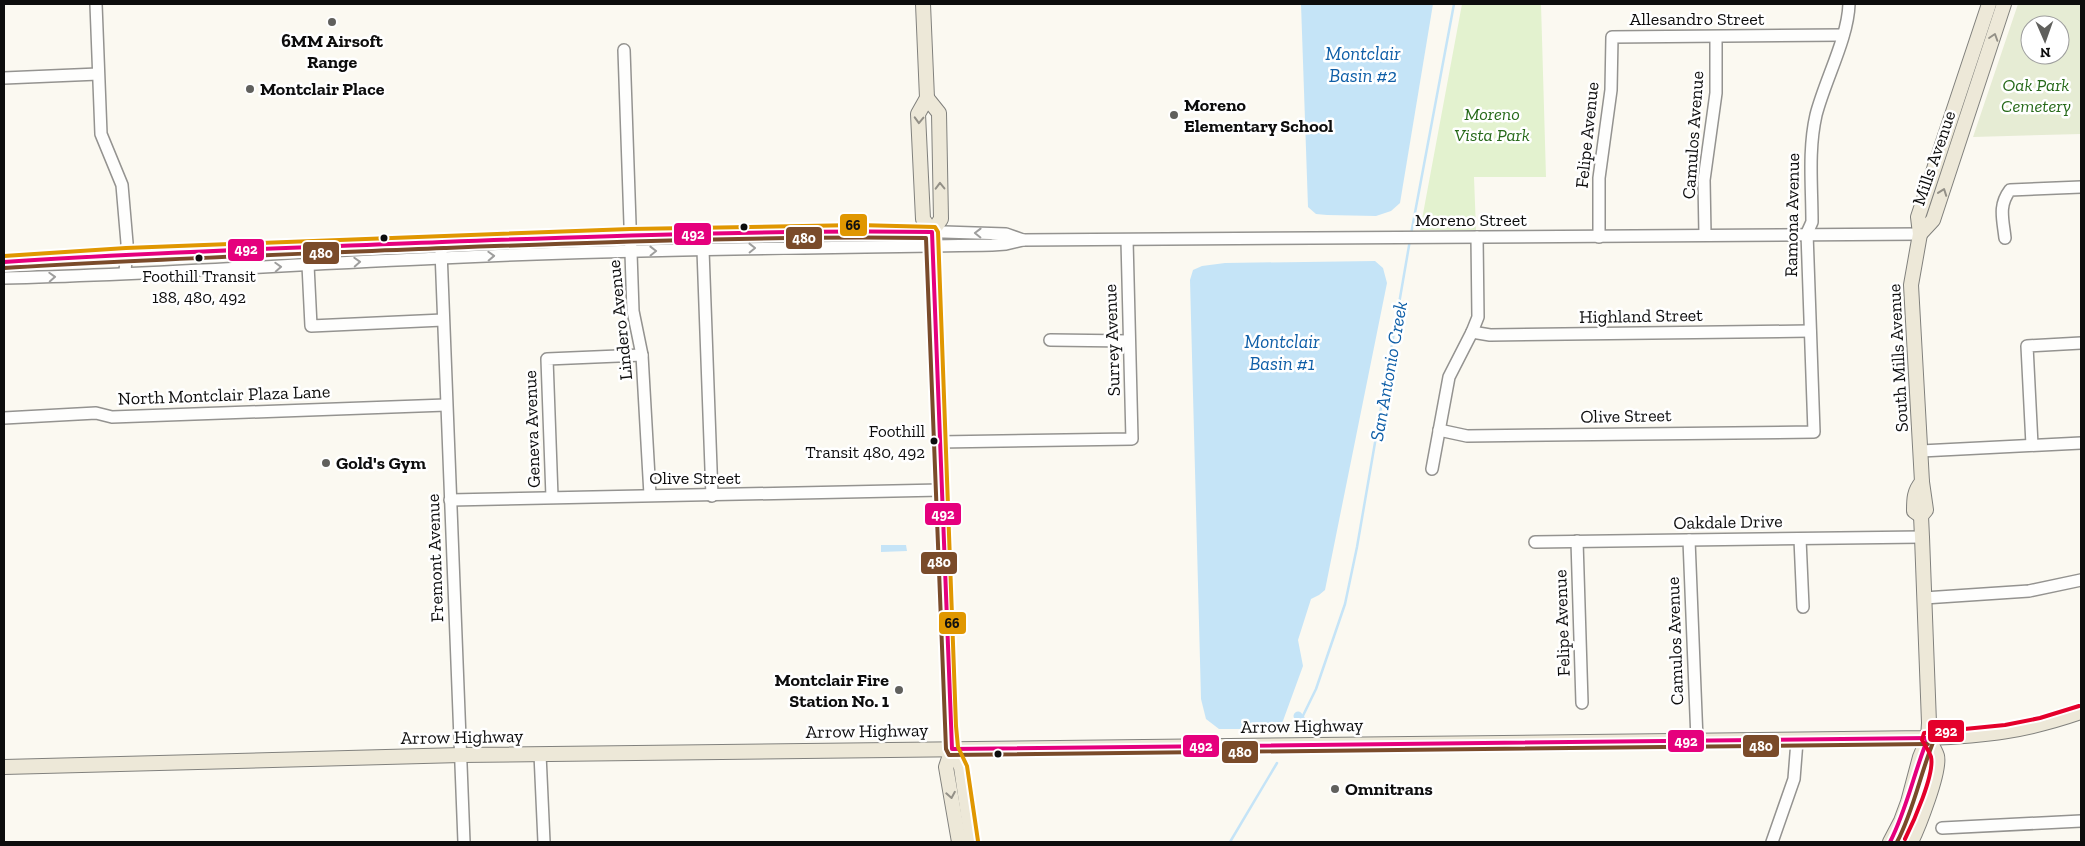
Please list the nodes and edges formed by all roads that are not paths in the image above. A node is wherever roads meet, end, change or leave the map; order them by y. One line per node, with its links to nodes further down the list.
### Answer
1 (96, 4): 10 (street)
2 (923, 4): 12 (main road)
3 (1849, 4): 6 (street, Ramona Avenue)
4 (1989, 4): 15 (main road, Mills Avenue)
5 (2004, 4): 15 (main road, Mills Avenue, one-way to 5)
6 (1843, 35): 8 (street, Allesandro Street); 14 (street, Ramona Avenue)
7 (1612, 37): 8 (street, Allesandro Street); 19 (street, Felipe Avenue)
8 (1716, 37): 17 (street, Camulos Avenue)
9 (624, 50): 16 (street, Lindero Avenue)
10 (98, 74): 11 (street); 26 (street)
11 (4, 78)
12 (927, 98): 21 (main road, one-way to 21); 21 (main road, one-way to 12)
13 (2081, 187): 20 (street)
14 (1807, 233): 15 (street, Moreno Street); 17 (street, Moreno Street); 33 (street, Ramona Avenue)
15 (1920, 234): 46 (main road, South Mills Avenue)
16 (630, 235): 21 (street, Moreno Street); 23 (street, Moreno Street); 25 (street, Lindero Avenue)
17 (1706, 235): 19 (street, Moreno Street)
18 (1477, 237): 19 (street, Moreno Street); 22 (street, Moreno Street); 34 (street)
19 (1599, 237)
20 (2005, 238)
21 (932, 239): 22 (street, Moreno Street); 24 (street, Moreno Street, one-way to 21); 43 (main road)
22 (1127, 240): 36 (street, Surrey Avenue)
23 (441, 242): 26 (street, Moreno Street); 27 (street, Fremont Avenue)
24 (703, 250): 25 (street, Moreno Street, one-way to 24); 50 (street)
25 (631, 252): 27 (street, Moreno Street, one-way to 25); 38 (street, Lindero Avenue)
26 (126, 254): 28 (street, Moreno Street); 30 (street)
27 (442, 258): 29 (street, Moreno Street, one-way to 27); 32 (street, Fremont Avenue)
28 (4, 262)
29 (308, 265): 30 (street, Moreno Street, one-way to 29); 32 (street)
30 (125, 273): 31 (street, Moreno Street, one-way to 30)
31 (4, 278)
32 (443, 320): 39 (street, Fremont Avenue)
33 (1810, 331): 34 (street, Highland Street); 42 (street, Ramona Avenue)
34 (1472, 332): 41 (street)
35 (1050, 340): 36 (street)
36 (1129, 341): 43 (street, Surrey Avenue)
37 (2081, 343): 45 (street)
38 (642, 355): 49 (street, Lindero Avenue); 51 (street, Geneva Avenue)
39 (446, 405): 40 (street, North Montclair Plaza Lane); 52 (street, Fremont Avenue)
40 (4, 418)
41 (1439, 430): 42 (street, Olive Street); 47 (street)
42 (1814, 432)
43 (939, 442): 48 (main road)
44 (2081, 444): 45 (street)
45 (2032, 445): 46 (street)
46 (1921, 451): 53 (main road, South Mills Avenue)
47 (1432, 469)
48 (941, 490): 50 (street, Olive Street); 66 (main road)
49 (650, 495): 50 (street, Olive Street); 51 (street, Olive Street)
50 (712, 496)
51 (552, 497): 52 (street, Olive Street)
52 (450, 500): 68 (street, Fremont Avenue)
53 (1922, 537): 54 (street, Oakdale Drive); 59 (main road, South Mills Avenue)
54 (1800, 539): 55 (street, Oakdale Drive); 60 (street)
55 (1689, 540): 56 (street, Oakdale Drive); 64 (street, Camulos Avenue)
56 (1577, 541): 57 (street, Oakdale Drive); 61 (street, Felipe Avenue)
57 (1535, 542)
58 (2081, 580): 59 (street)
59 (1924, 598): 63 (main road, South Mills Avenue)
60 (1803, 607)
61 (1582, 703)
62 (2081, 712): 63 (main road, Arrow Highway)
63 (1928, 738): 65 (main road, Arrow Highway); 77 (main road); 78 (main road)
64 (1697, 740): 65 (main road, Arrow Highway); 66 (main road, Arrow Highway)
65 (1797, 740): 76 (street)
66 (952, 749): 67 (main road, Arrow Highway); 74 (main road, one-way to 74); 75 (main road)
67 (540, 754): 68 (main road, Arrow Highway); 73 (street)
68 (460, 755): 69 (main road, Arrow Highway); 72 (street, Fremont Avenue)
69 (4, 767)
70 (2081, 821): 71 (street)
71 (1942, 828)
72 (464, 842)
73 (544, 842)
74 (959, 842)
75 (972, 842)
76 (1772, 842)
77 (1890, 842)
78 (1910, 842)

